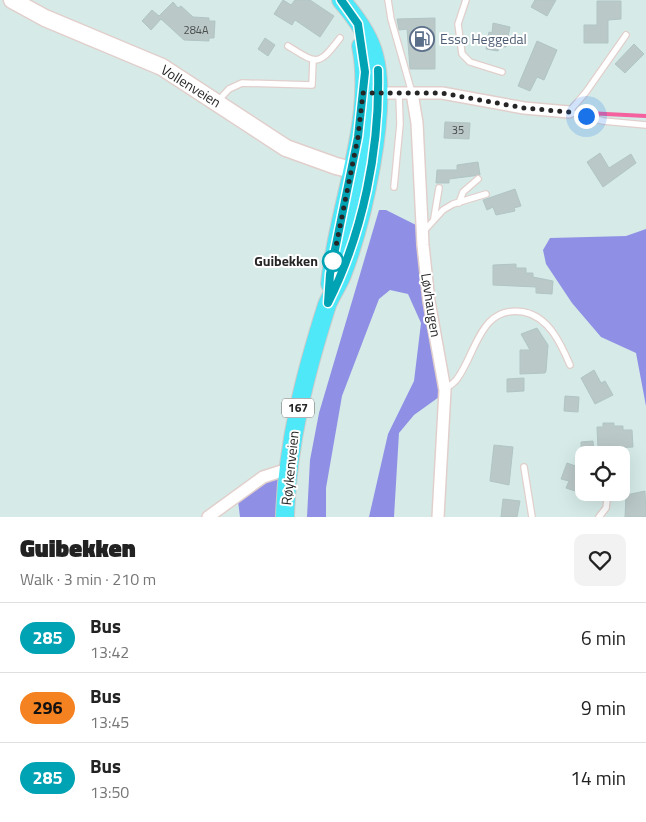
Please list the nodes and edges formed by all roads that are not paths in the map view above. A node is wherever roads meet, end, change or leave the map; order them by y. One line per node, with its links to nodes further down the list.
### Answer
1 (12, 0): 13 (main road, Vollenveien)
2 (341, 0): 10 (main road, Røykenveien / 167)
3 (388, 0): 11 (lane)
4 (466, 0): 9 (lane)
5 (626, 35): 14 (lane)
6 (340, 38): 8 (lane)
7 (288, 46): 8 (lane)
8 (313, 60): 13 (lane)
9 (502, 72)
10 (371, 93): 12 (street); 16 (main road, Røykenveien / 167)
11 (412, 93): 12 (street); 14 (street); 23 (street, Løvhaugen)
12 (399, 94): 18 (lane)
13 (217, 102): 16 (main road, Vollenveien)
14 (569, 112): 15 (lane)
15 (646, 125)
16 (360, 172): 27 (main road, Røykenveien / 167)
17 (478, 180): 21 (lane)
18 (394, 187)
19 (439, 188): 22 (lane)
20 (486, 194): 21 (lane)
21 (459, 203): 22 (lane)
22 (434, 220): 23 (lane)
23 (422, 233): 25 (street, Løvhaugen)
24 (570, 365): 25 (lane)
25 (445, 390): 31 (street, Løvhaugen)
26 (524, 467): 32 (lane)
27 (288, 469): 29 (street); 30 (main road, Røykenveien / 167)
28 (607, 501): 33 (lane)
29 (208, 517)
30 (285, 517)
31 (438, 517)
32 (532, 517)
33 (599, 517)

